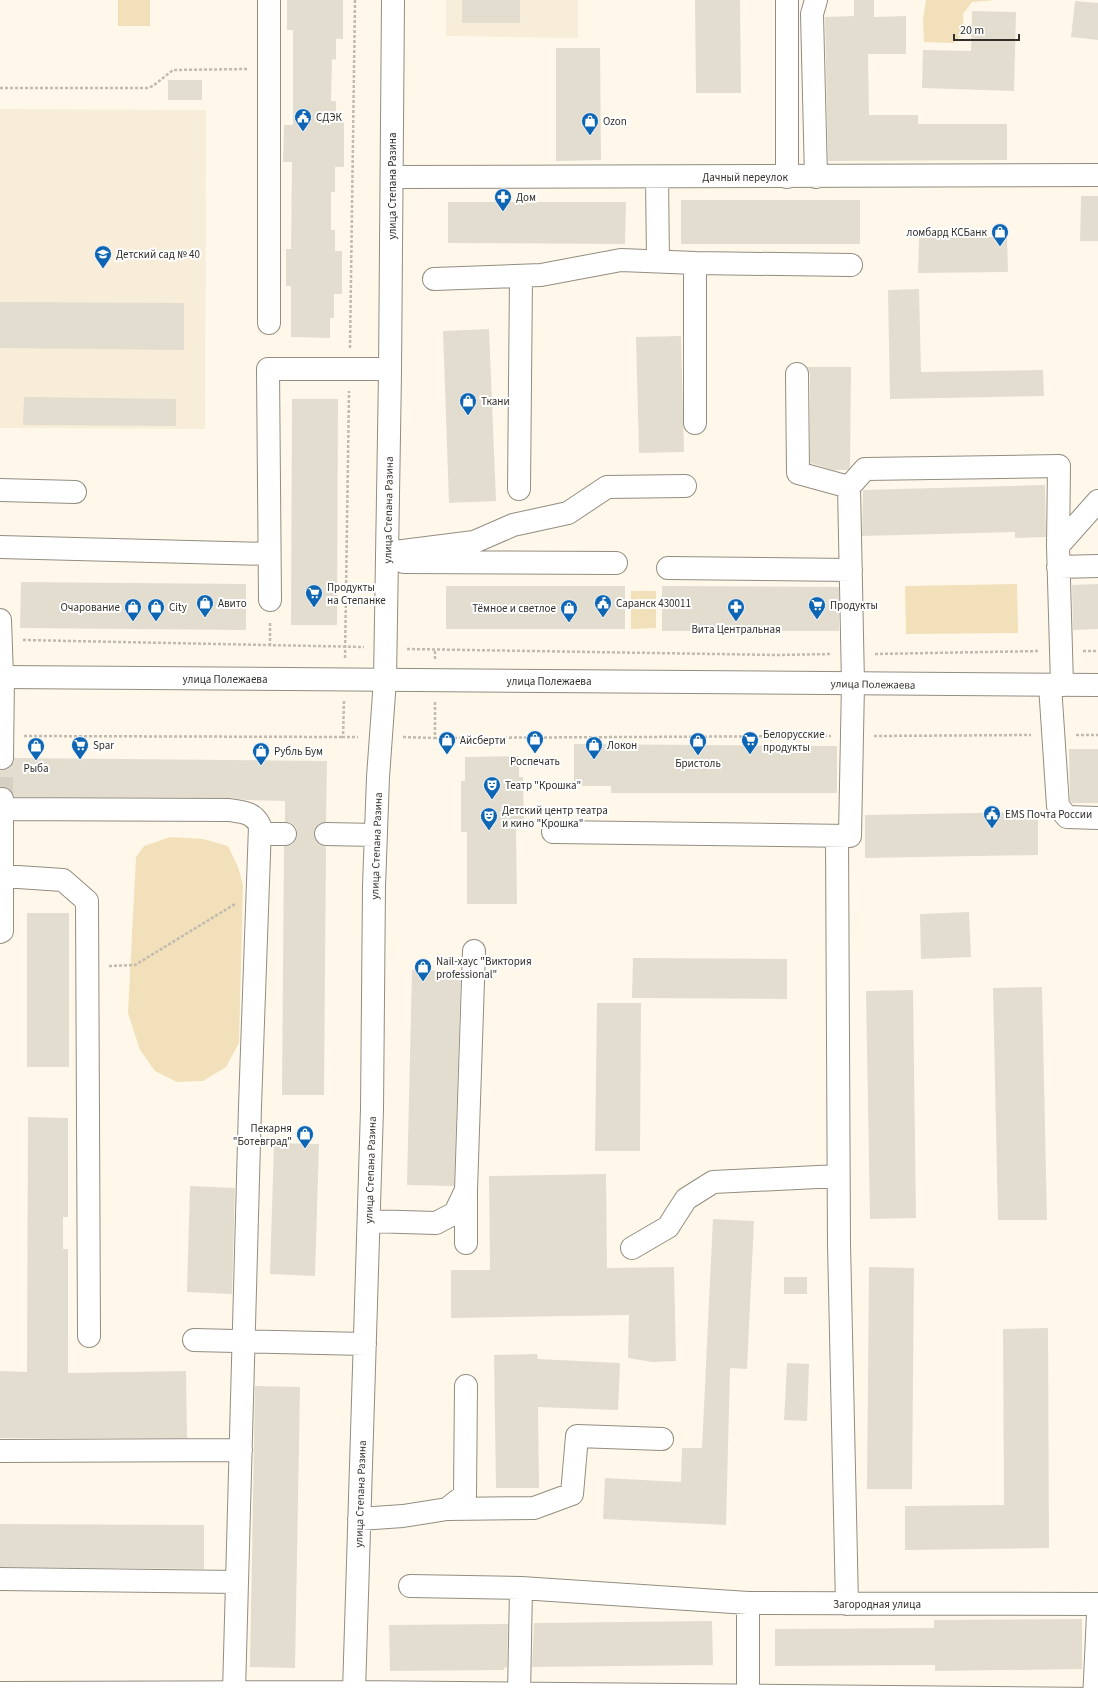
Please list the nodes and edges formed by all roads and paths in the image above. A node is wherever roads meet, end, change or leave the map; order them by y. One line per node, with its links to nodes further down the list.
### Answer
1 (269, 0): 6 (street)
2 (356, 0): 19 (path)
3 (393, 0): 10 (street, улица Степана Разина)
4 (788, 0): 12 (street)
5 (816, 0): 9 (street)
6 (269, 70): 7 (path); 18 (street)
7 (0, 88)
8 (1098, 175): 9 (street, Дачный переулок)
9 (816, 176): 12 (street, Дачный переулок)
10 (392, 177): 11 (street, Дачный переулок); 20 (street, улица Степана Разина)
11 (657, 177): 12 (street, Дачный переулок); 13 (street)
12 (787, 177)
13 (658, 261): 14 (street); 16 (street)
14 (695, 263): 15 (street); 22 (street)
15 (851, 265)
16 (521, 276): 17 (street); 25 (street)
17 (434, 279)
18 (269, 323)
19 (349, 369): 20 (street); 31 (street); 41 (path)
20 (390, 369): 32 (street, улица Степана Разина)
21 (797, 374): 24 (street)
22 (695, 423)
23 (686, 486): 32 (street)
24 (849, 487): 29 (street); 37 (street)
25 (519, 489)
26 (0, 490): 27 (street)
27 (75, 492)
28 (1098, 500): 29 (street)
29 (1058, 546): 36 (street)
30 (0, 547): 31 (street)
31 (270, 554): 38 (street)
32 (387, 558): 33 (street); 42 (street, улица Степана Разина)
33 (616, 563)
34 (1098, 566): 36 (street)
35 (668, 568): 37 (street)
36 (1058, 568): 45 (street)
37 (851, 570): 46 (street)
38 (270, 600)
39 (0, 620): 47 (street)
40 (18, 640): 41 (path)
41 (345, 647): 42 (path)
42 (385, 648): 43 (path); 48 (street, улица Степана Разина)
43 (435, 650): 46 (path); 49 (path)
44 (1098, 650): 45 (path)
45 (1060, 651): 46 (path); 51 (street)
46 (852, 654): 50 (street)
47 (2, 677): 48 (street, улица Полежаева); 55 (street)
48 (384, 680): 49 (street, улица Полежаева); 65 (street, улица Степана Разина)
49 (435, 680): 50 (street, улица Полежаева); 56 (path)
50 (853, 684): 51 (street, улица Полежаева); 56 (street)
51 (1056, 685): 52 (street, улица Полежаева); 53 (street)
52 (1098, 685)
53 (1053, 735): 54 (path); 56 (path); 60 (street)
54 (1098, 735)
55 (2, 736): 57 (path); 58 (street)
56 (852, 736): 66 (street)
57 (343, 737)
58 (2, 758)
59 (1, 805): 62 (street); 67 (street)
60 (1098, 818)
61 (553, 832): 66 (street)
62 (260, 834): 63 (street); 68 (street)
63 (285, 834)
64 (326, 834): 65 (street)
65 (376, 835): 74 (street, улица Степана Разина)
66 (837, 836): 72 (street)
67 (3, 876): 69 (street); 71 (street)
68 (258, 890): 71 (path); 79 (street)
69 (0, 932)
70 (474, 950): 73 (street)
71 (87, 967): 77 (street)
72 (838, 1176): 76 (street); 92 (street)
73 (466, 1190): 74 (street); 75 (street)
74 (368, 1221): 80 (street, улица Степана Разина)
75 (466, 1243)
76 (632, 1248)
77 (89, 1336)
78 (194, 1340): 79 (street)
79 (244, 1340): 80 (street); 83 (street)
80 (365, 1344): 86 (street, улица Степана Разина)
81 (466, 1386): 85 (street)
82 (662, 1439): 85 (street)
83 (241, 1450): 84 (street); 88 (street)
84 (0, 1452)
85 (447, 1509): 86 (street)
86 (360, 1519): 96 (street, улица Степана Разина)
87 (0, 1579): 88 (street)
88 (237, 1582): 95 (street)
89 (410, 1586): 90 (street, Загородная улица)
90 (521, 1588): 91 (street, Загородная улица); 98 (street)
91 (748, 1603): 92 (street, Загородная улица); 99 (street)
92 (847, 1604): 93 (street, Загородная улица)
93 (1098, 1604)
94 (1098, 1614): 103 (street)
95 (234, 1692): 96 (street); 97 (street)
96 (354, 1692): 98 (street)
97 (0, 1693)
98 (519, 1694): 100 (street)
99 (748, 1696): 100 (street); 101 (street)
100 (701, 1698)
101 (788, 1699): 102 (street)
102 (871, 1699): 103 (street)
103 (1096, 1700)

